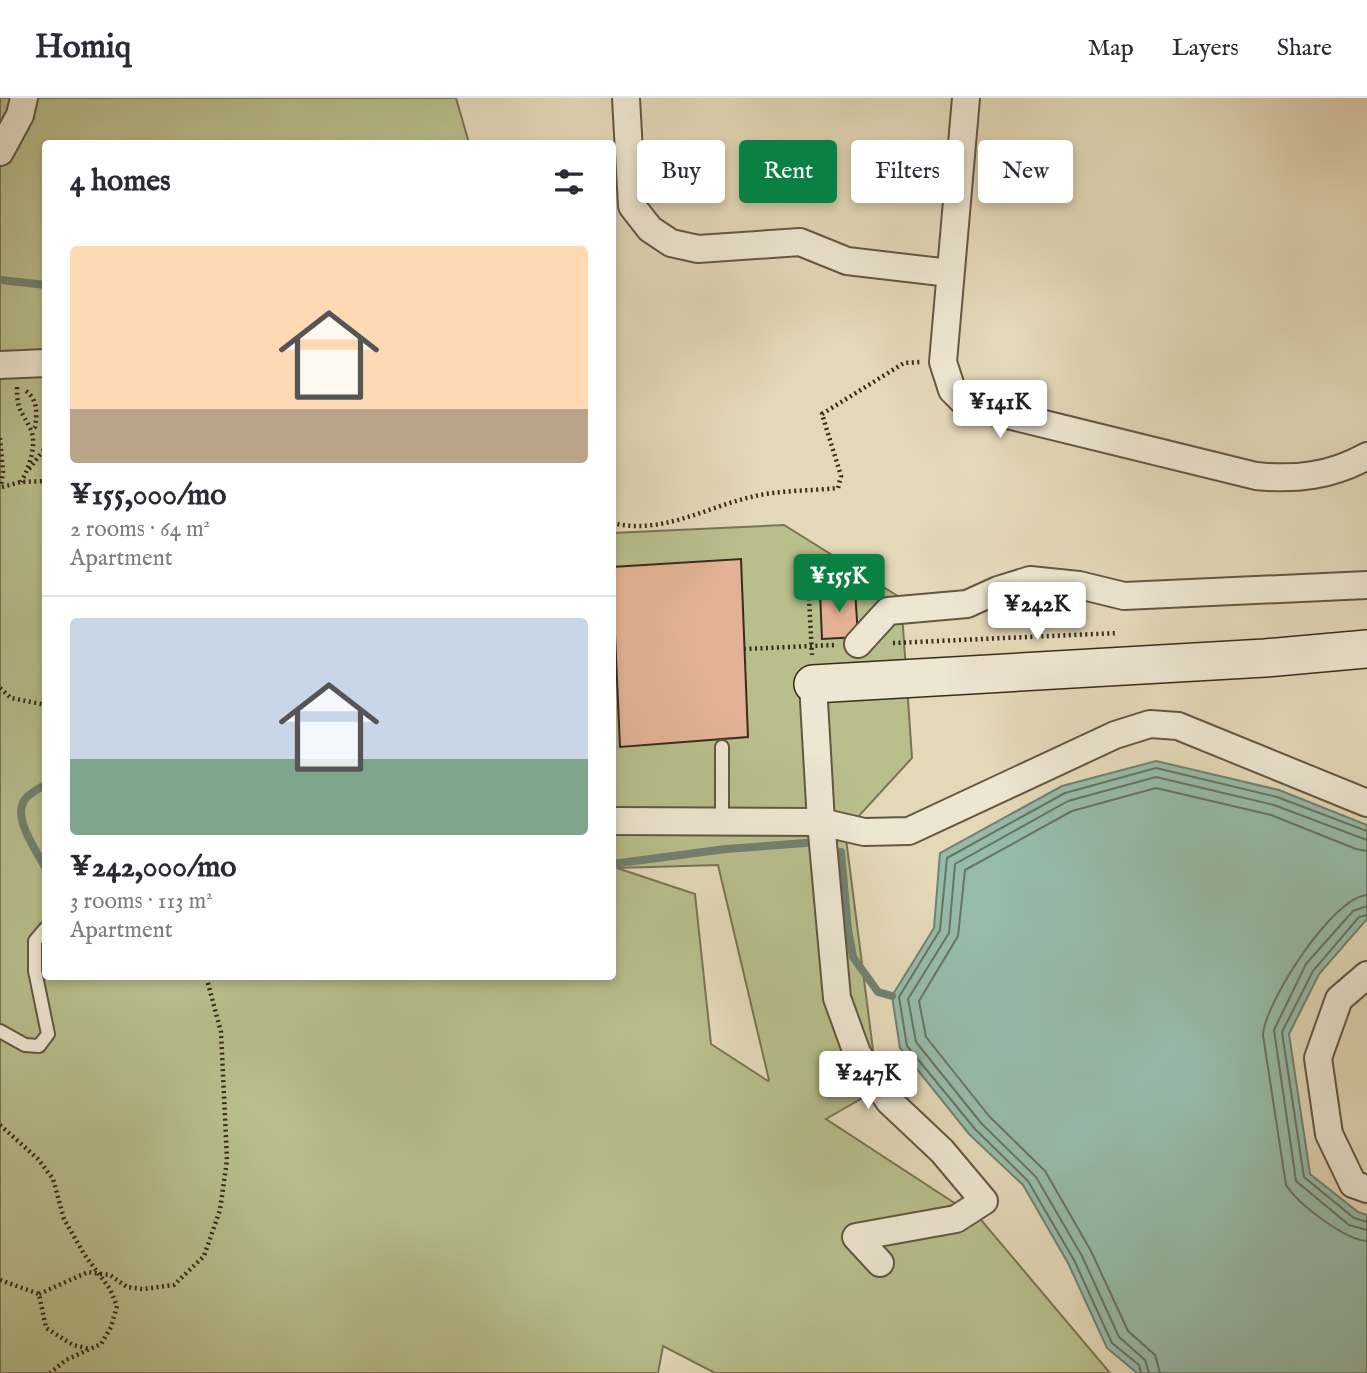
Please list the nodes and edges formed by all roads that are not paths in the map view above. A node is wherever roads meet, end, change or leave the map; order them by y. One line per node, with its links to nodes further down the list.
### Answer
1 (24, 98): 4 (street)
2 (626, 98): 5 (street)
3 (966, 98): 5 (street)
4 (0, 152)
5 (950, 273): 8 (street)
6 (42, 364): 7 (street)
7 (4, 373)
8 (1367, 456)
9 (1367, 585): 10 (street)
10 (858, 644)
11 (1367, 649): 12 (street)
12 (813, 684): 17 (street)
13 (722, 747): 16 (lane)
14 (1367, 803): 17 (street)
15 (616, 821): 16 (street)
16 (722, 821): 17 (street)
17 (821, 822): 22 (street)
18 (42, 933): 20 (lane)
19 (1367, 975): 21 (street)
20 (0, 1031)
21 (1367, 1189)
22 (880, 1263)

